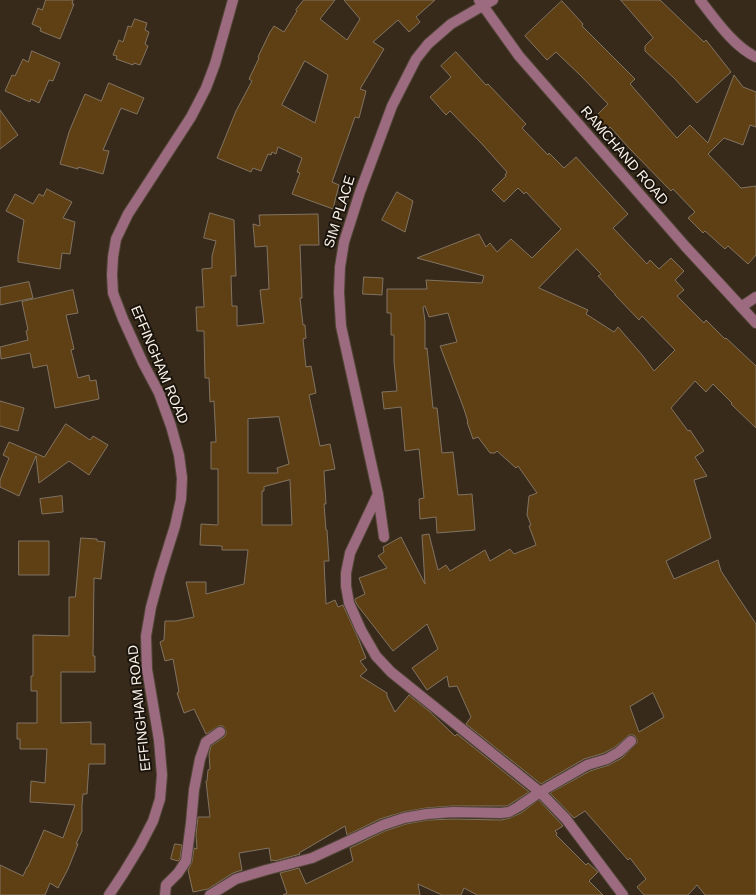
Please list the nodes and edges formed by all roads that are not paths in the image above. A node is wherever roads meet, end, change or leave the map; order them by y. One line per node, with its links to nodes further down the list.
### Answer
1 (233, 0): 14 (street, EFFINGHAM ROAD)
2 (493, 0): 4 (street, SIM PLACE)
3 (700, 0): 5 (street)
4 (480, 3): 7 (street, RAMCHAND ROAD); 9 (street, SIM PLACE)
5 (756, 57)
6 (756, 297): 7 (street)
7 (741, 306): 8 (street, RAMCHAND ROAD)
8 (756, 323)
9 (378, 494): 10 (street, SIM PLACE); 13 (street)
10 (384, 537)
11 (220, 732): 15 (street)
12 (631, 741): 13 (street)
13 (540, 792): 16 (street); 17 (street)
14 (109, 895)
15 (165, 895)
16 (210, 895)
17 (623, 895)

